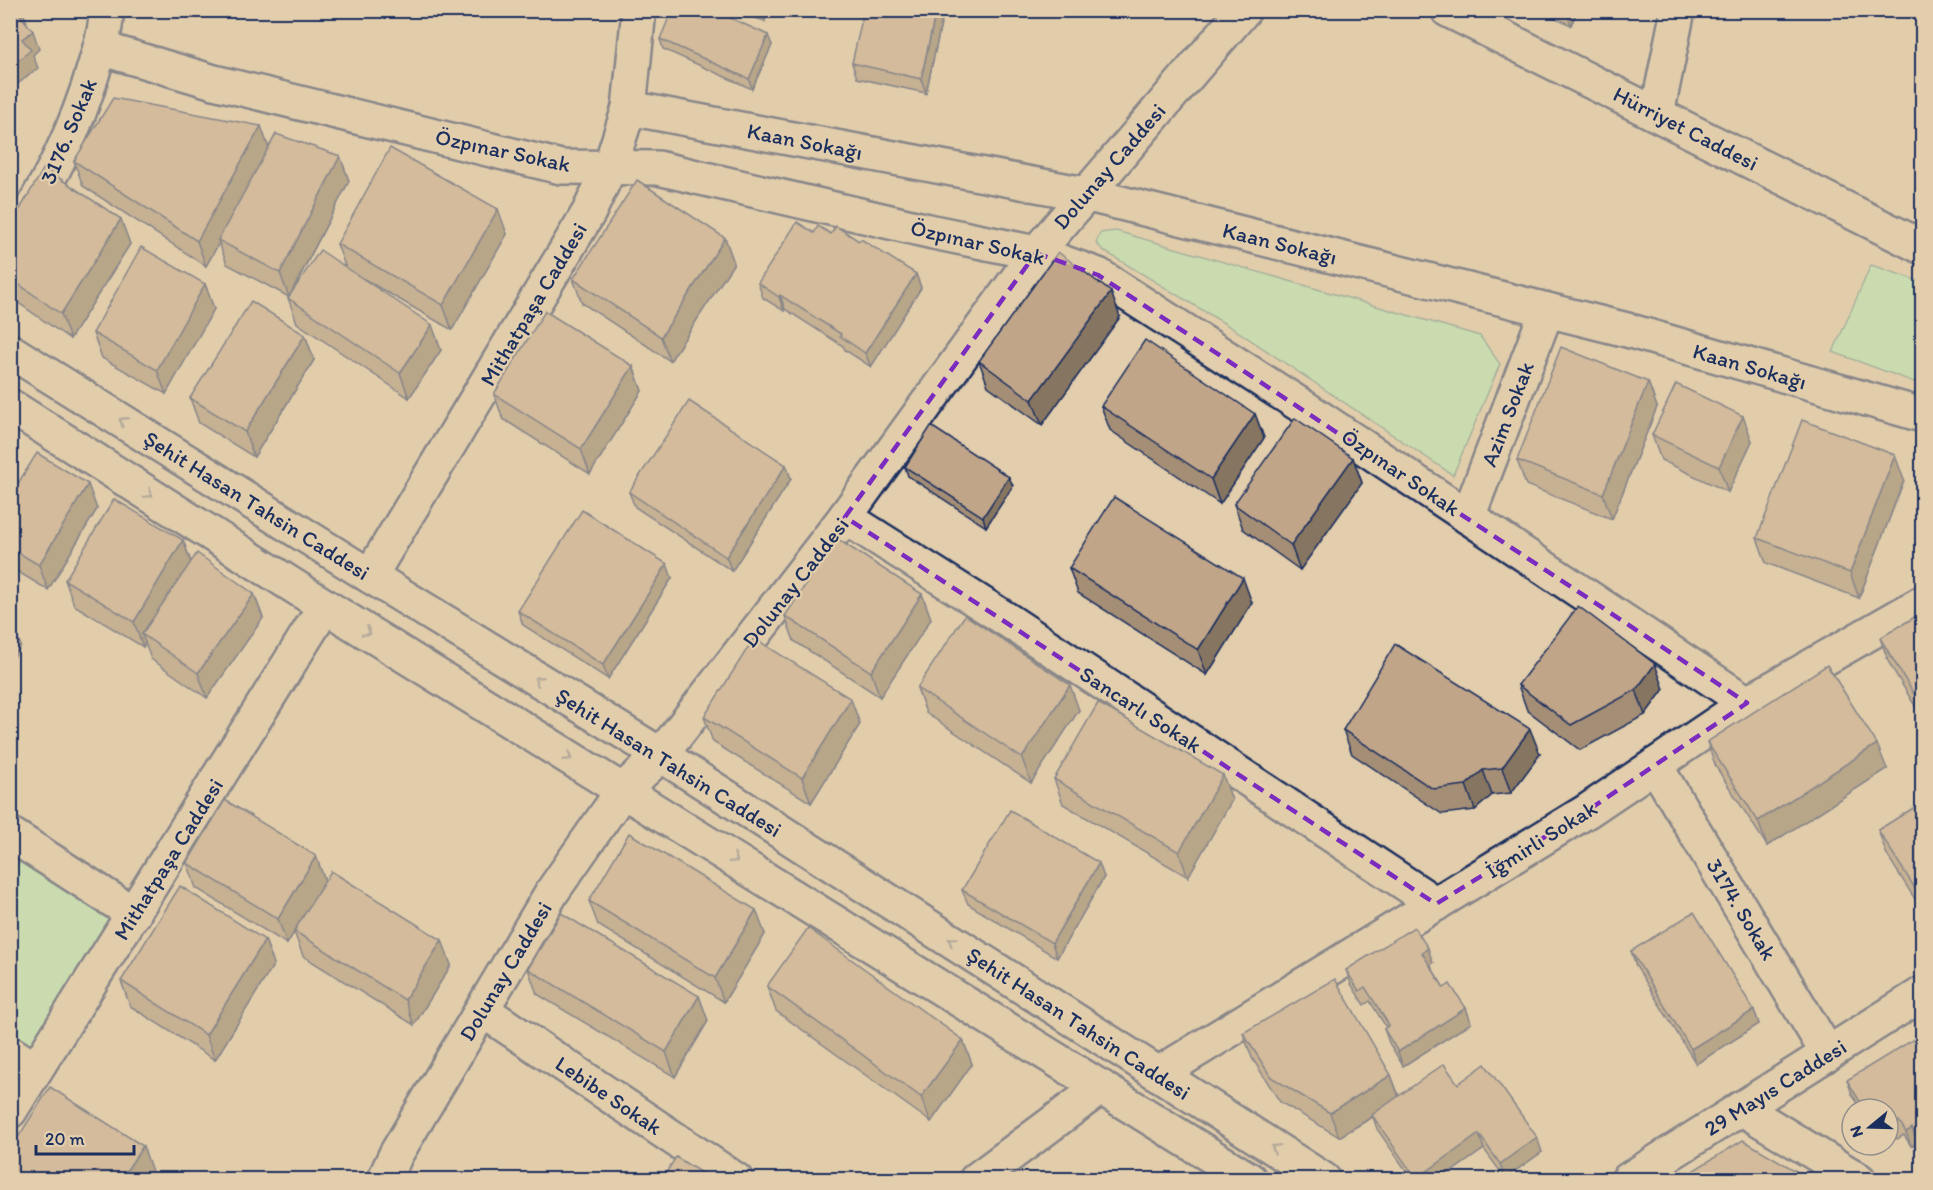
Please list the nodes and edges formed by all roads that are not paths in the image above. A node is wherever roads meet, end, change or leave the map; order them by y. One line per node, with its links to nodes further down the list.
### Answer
1 (106, 10): 6 (street, 3176. Sokak)
2 (639, 10): 7 (street, Mithatpaşa Caddesi)
3 (1244, 10): 10 (street, Dolunay Caddesi)
4 (1448, 10): 8 (street, Hürriyet Caddesi)
5 (1678, 10): 8 (street)
6 (100, 48): 9 (street, Özpınar Sokak); 11 (street, 3176. Sokak)
7 (629, 108): 9 (street, Mithatpaşa Caddesi); 10 (street, Kaan Sokağı)
8 (1657, 114): 12 (street, Hürriyet Caddesi)
9 (610, 167): 13 (street, Özpınar Sokak); 20 (street, Mithatpaşa Caddesi)
10 (1085, 194): 13 (street, Dolunay Caddesi); 14 (street, Kaan Sokağı)
11 (10, 245)
12 (1923, 247)
13 (1036, 253): 18 (street, Dolunay Caddesi); 19 (street, Özpınar Sokak)
14 (1547, 310): 17 (street, Kaan Sokağı); 19 (street, Azim Sokak)
15 (10, 351): 20 (street, Şehit Hasan Tahsin Caddesi, one-way to 15)
16 (10, 406): 22 (street, Şehit Hasan Tahsin Caddesi, one-way to 22)
17 (1923, 415)
18 (845, 517): 24 (street, Dolunay Caddesi); 28 (street, Sancarlı Sokak)
19 (1468, 517): 23 (street, Özpınar Sokak)
20 (370, 576): 24 (street, Şehit Hasan Tahsin Caddesi, one-way to 20)
21 (1923, 603): 23 (street, İğmirli Sokak)
22 (326, 606): 26 (street, Şehit Hasan Tahsin Caddesi, one-way to 26); 29 (street, Mithatpaşa Caddesi)
23 (1747, 703): 25 (street, İğmirli Sokak)
24 (661, 755): 26 (street, Dolunay Caddesi); 34 (street, Şehit Hasan Tahsin Caddesi, one-way to 24)
25 (1655, 765): 28 (street, İğmirli Sokak); 32 (street, 3174. Sokak)
26 (622, 790): 31 (street, Dolunay Caddesi); 35 (street, Şehit Hasan Tahsin Caddesi, one-way to 35)
27 (10, 834): 29 (street)
28 (1436, 904): 34 (street, İğmirli Sokak)
29 (134, 914): 33 (street, Mithatpaşa Caddesi)
30 (1923, 994): 32 (street, 29 Mayıs Caddesi)
31 (482, 1010): 38 (street, Dolunay Caddesi); 39 (street, Lebibe Sokak)
32 (1828, 1054): 36 (street, 29 Mayıs Caddesi)
33 (23, 1061): 37 (street, Mithatpaşa Caddesi)
34 (1158, 1074): 42 (street, Şehit Hasan Tahsin Caddesi, one-way to 34)
35 (1101, 1087): 40 (street); 41 (street, Şehit Hasan Tahsin Caddesi)
36 (1742, 1108): 43 (street, 29 Mayıs Caddesi); 44 (street)
37 (10, 1111)
38 (384, 1179)
39 (736, 1179)
40 (976, 1179)
41 (1250, 1179)
42 (1324, 1179)
43 (1628, 1179)
44 (1859, 1179)

